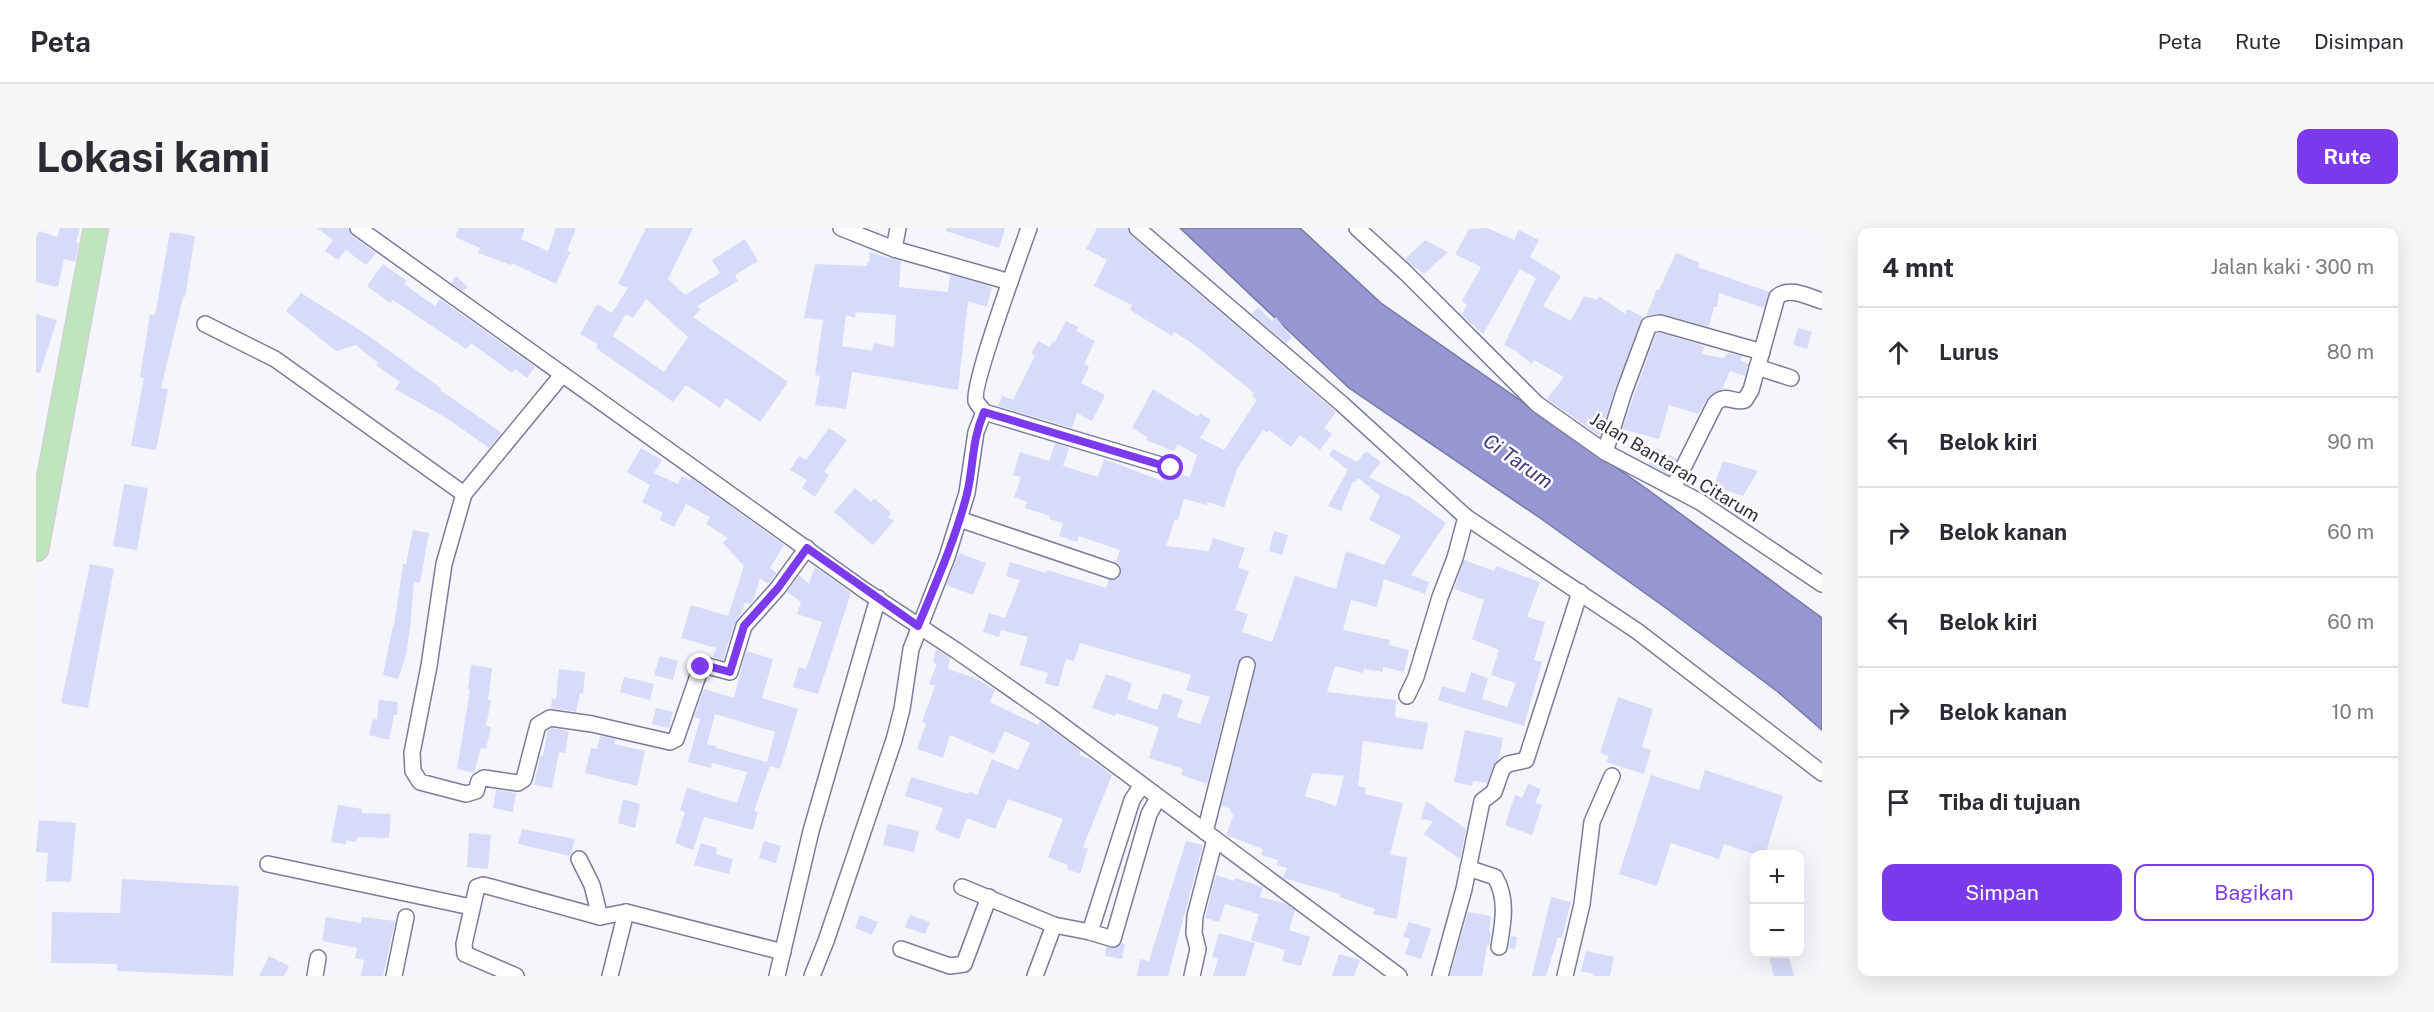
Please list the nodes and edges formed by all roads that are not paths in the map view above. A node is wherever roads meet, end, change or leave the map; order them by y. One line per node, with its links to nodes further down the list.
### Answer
1 (96, 228): 24 (main road)
2 (357, 228): 14 (street)
3 (841, 228): 8 (street)
4 (898, 228): 8 (street)
5 (1029, 228): 9 (street)
6 (1137, 228): 21 (street)
7 (1357, 228): 17 (street, Jalan Bantaran Citarum)
8 (894, 249): 9 (street)
9 (1010, 282): 16 (street)
10 (1822, 301): 12 (street)
11 (205, 324): 20 (street)
12 (1762, 352): 13 (street); 17 (street)
13 (1757, 367): 15 (street); 19 (street)
14 (562, 375): 20 (street); 23 (street)
15 (1791, 378)
16 (984, 412): 18 (street); 22 (street)
17 (1605, 452): 19 (street, Jalan Bantaran Citarum)
18 (1171, 468)
19 (1673, 488): 26 (street, Jalan Bantaran Citarum)
20 (464, 494): 23 (street)
21 (1466, 517): 27 (street); 31 (street)
22 (959, 519): 25 (street); 29 (street)
23 (807, 548): 28 (street)
24 (36, 549)
25 (1112, 571)
26 (1822, 584)
27 (1580, 592): 32 (street); 39 (street)
28 (878, 598): 29 (street); 50 (street)
29 (918, 626): 34 (street); 57 (street)
30 (1247, 665): 36 (street)
31 (1407, 696)
32 (1822, 773)
33 (1612, 776): 62 (street)
34 (1142, 785): 35 (street); 47 (street)
35 (1158, 798): 36 (street); 47 (street)
36 (1210, 836): 59 (street); 60 (street)
37 (579, 860): 44 (street)
38 (268, 864): 42 (street)
39 (1468, 868): 48 (street); 61 (street)
40 (962, 887): 41 (street)
41 (988, 897): 46 (street); 49 (street)
42 (471, 906): 44 (street); 54 (street)
43 (626, 912): 44 (street); 50 (street); 55 (street)
44 (600, 916)
45 (406, 917): 53 (street)
46 (1054, 925): 47 (street); 58 (street)
47 (1090, 932)
48 (1499, 947)
49 (901, 949)
50 (783, 952): 56 (street)
51 (318, 958): 52 (street)
52 (315, 976)
53 (394, 976)
54 (516, 976)
55 (610, 976)
56 (777, 976)
57 (812, 976)
58 (1035, 976)
59 (1192, 976)
60 (1399, 976)
61 (1440, 976)
62 (1565, 976)

